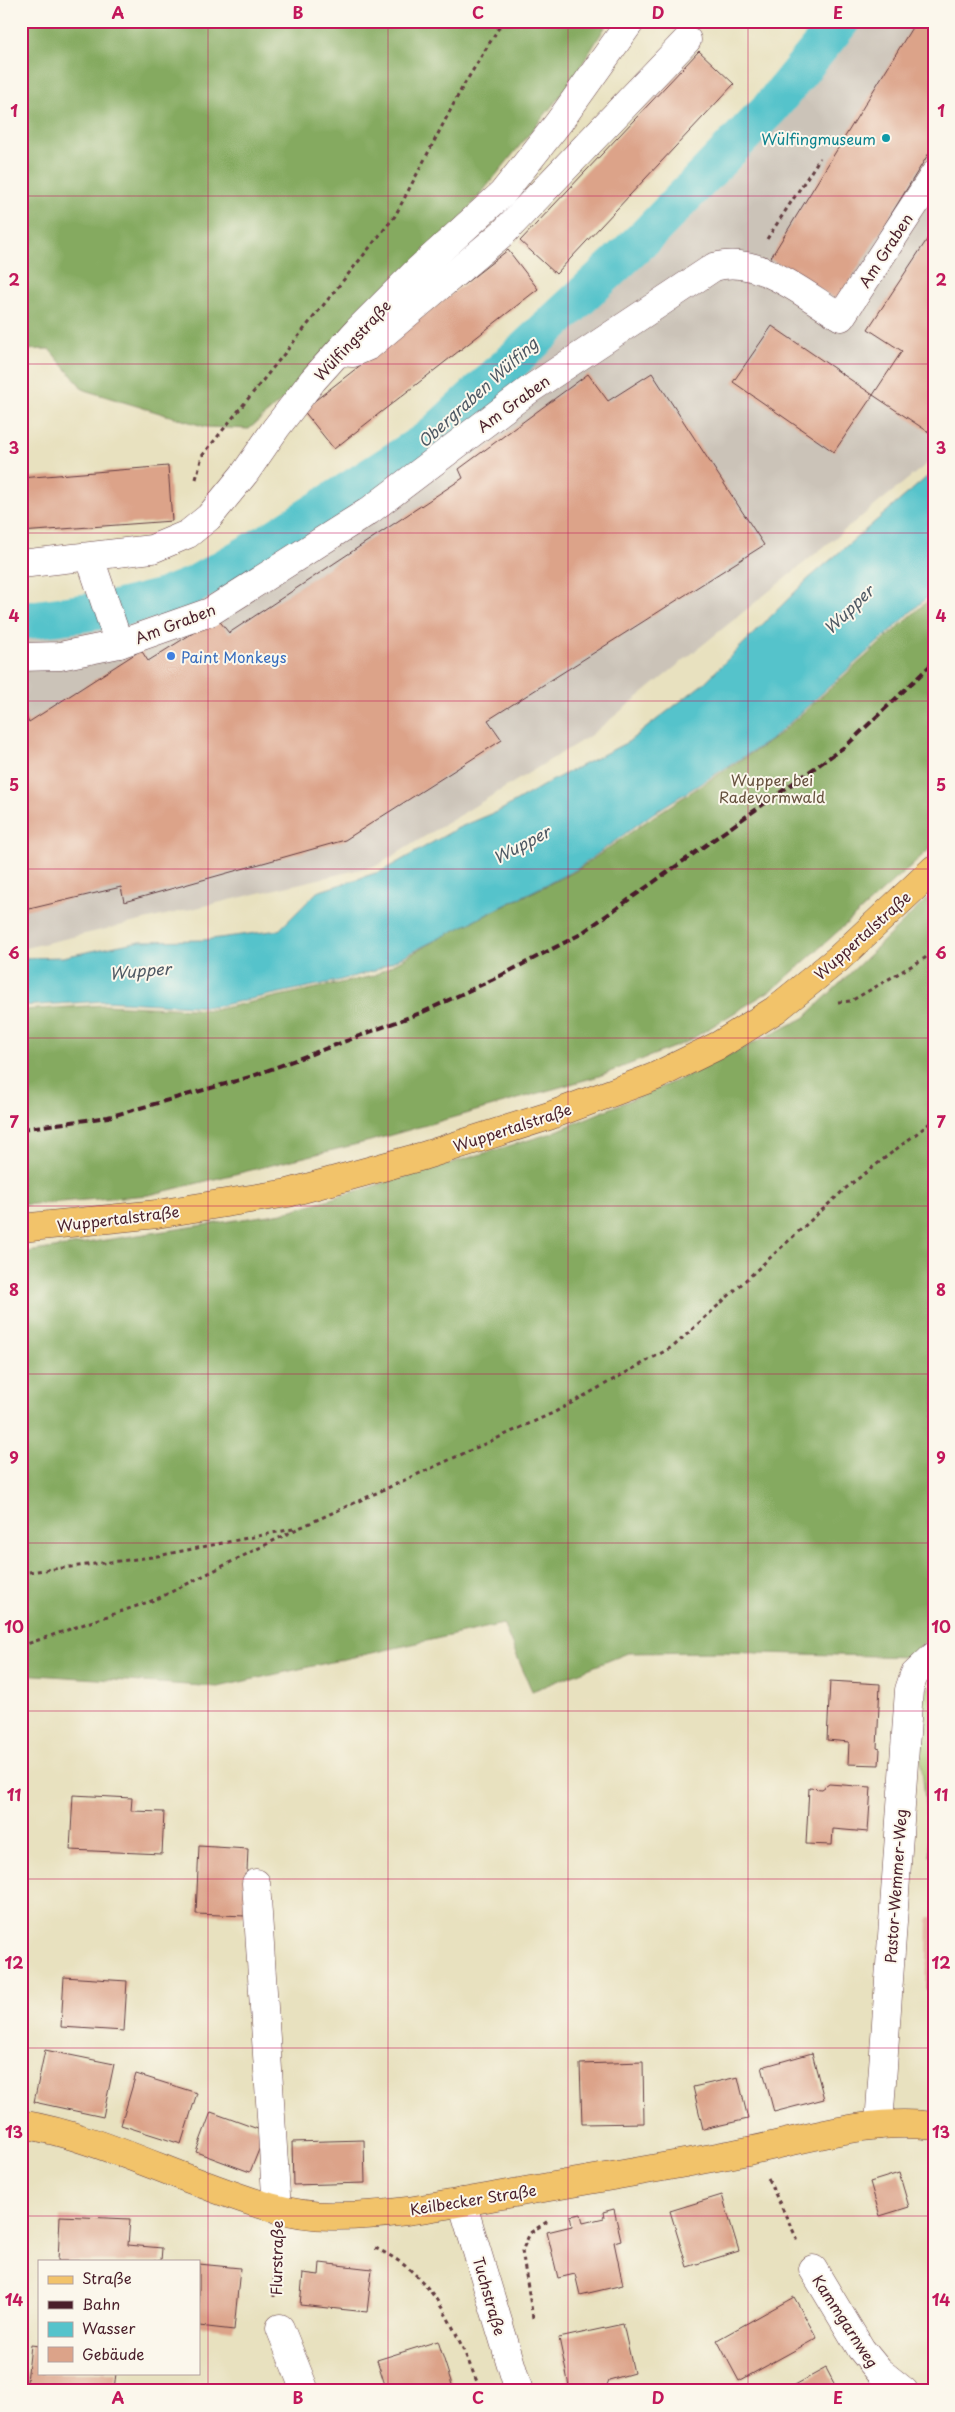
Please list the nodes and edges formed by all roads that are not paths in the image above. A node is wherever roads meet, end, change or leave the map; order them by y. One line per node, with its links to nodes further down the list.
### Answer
1 (631, 21): 4 (street, Wülfingstraße)
2 (687, 40): 4 (street)
3 (934, 175): 7 (street, Am Graben)
4 (339, 352): 5 (street, Wülfingstraße)
5 (90, 558): 6 (street, Wülfingstraße); 7 (street, Am Graben)
6 (21, 564)
7 (115, 634): 8 (street)
8 (21, 657)
9 (934, 869): 10 (main road, Wuppertalstraße)
10 (21, 1228)
11 (934, 1656): 14 (street, Pastor-Wemmer-Weg)
12 (256, 1883): 17 (street)
13 (21, 2124): 17 (main road, Keilbecker Straße)
14 (879, 2125): 15 (main road, Keilbecker Straße); 16 (main road, Keilbecker Straße)
15 (934, 2126)
16 (462, 2202): 17 (main road, Keilbecker Straße); 21 (street, Tuchstraße)
17 (277, 2210)
18 (813, 2269): 22 (street, Kammgarnweg)
19 (280, 2328): 20 (street)
20 (305, 2391)
21 (519, 2391)
22 (904, 2391)

